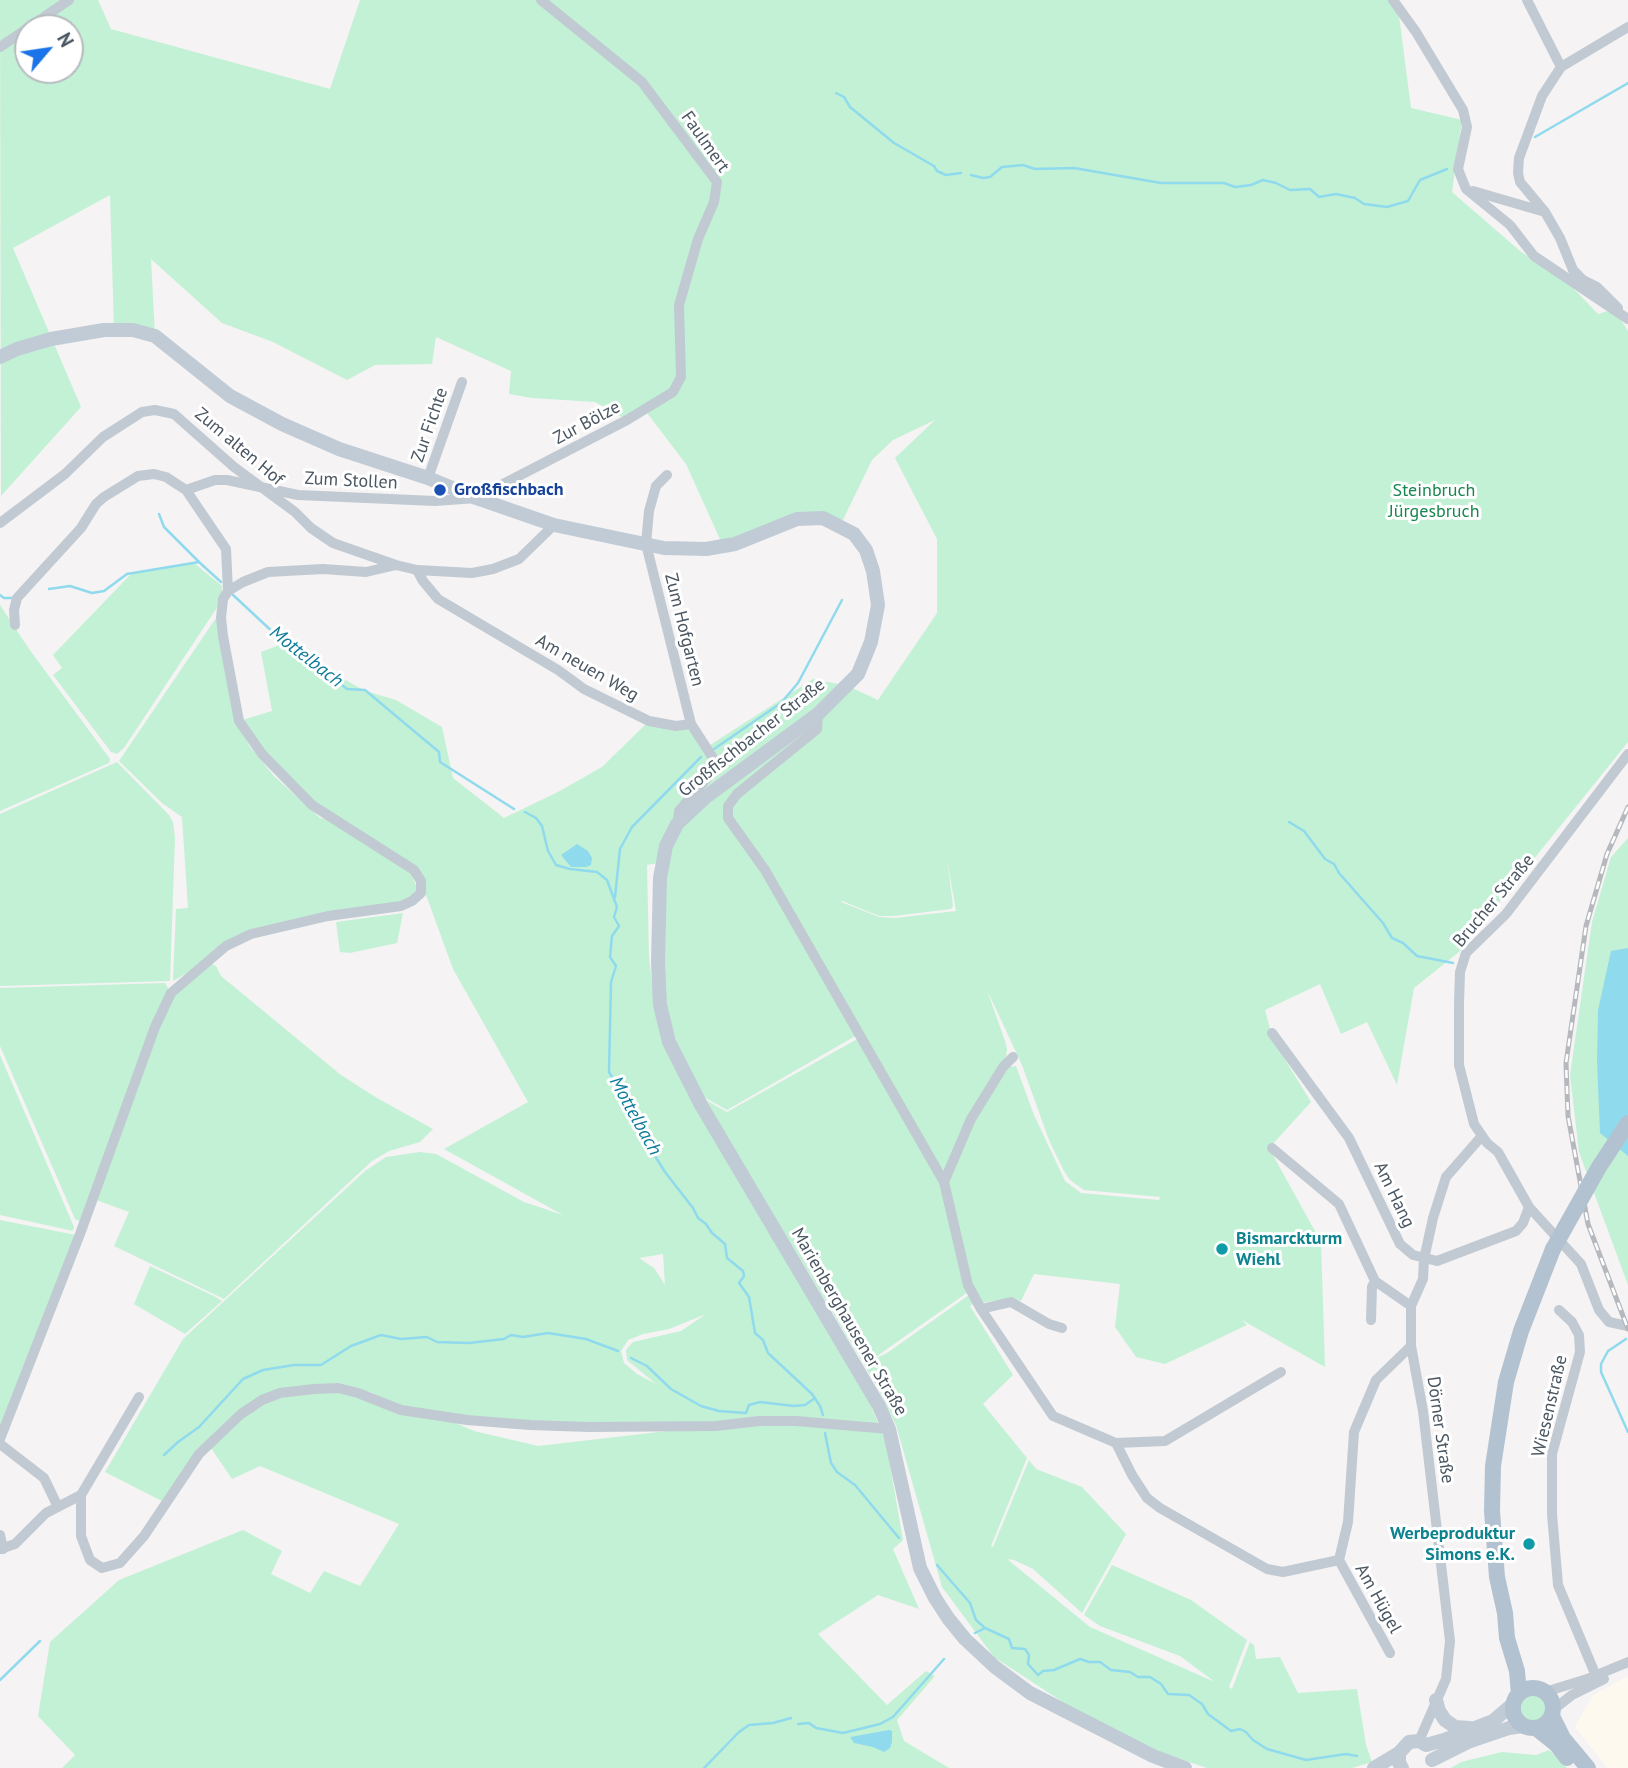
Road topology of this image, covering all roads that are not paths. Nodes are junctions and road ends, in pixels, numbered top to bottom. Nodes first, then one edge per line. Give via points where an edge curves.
1 (69, 0) edge
2 (541, 0) edge
3 (1393, 0) edge
4 (1528, 0) edge
5 (1628, 27) edge
6 (0, 47) edge
7 (1561, 67) junction
8 (1466, 189) junction
9 (1545, 212) junction
10 (1628, 318) edge
11 (682, 352) joint
12 (0, 356) edge
13 (461, 382) dead end
14 (667, 475) dead end
15 (428, 478) junction
16 (262, 489) junction
17 (186, 490) junction
18 (476, 498) junction
19 (0, 523) edge
20 (554, 524) junction
21 (646, 544) junction
22 (396, 565) junction
23 (417, 570) junction
24 (228, 591) junction
25 (15, 625) dead end
26 (818, 714) junction
27 (691, 724) junction
28 (1628, 754) edge
29 (677, 824) junction
30 (1272, 1032) dead end
31 (1013, 1057) dead end
32 (1628, 1123) edge
33 (1481, 1136) junction
34 (1272, 1148) dead end
35 (944, 1182) junction
36 (1530, 1207) junction
37 (1423, 1259) junction
38 (1375, 1281) junction
39 (1411, 1306) junction
40 (981, 1309) junction
41 (1559, 1310) dead end
42 (1371, 1320) dead end
43 (1628, 1326) edge
44 (1062, 1328) dead end
45 (1411, 1346) junction
46 (1281, 1372) dead end
47 (139, 1397) dead end
48 (889, 1429) junction
49 (0, 1439) edge
50 (1116, 1443) junction
51 (0, 1444) edge
52 (81, 1495) junction
53 (58, 1507) junction
54 (0, 1535) edge
55 (1, 1549) edge
56 (1339, 1560) junction
57 (1505, 1613) junction
58 (1390, 1653) dead end
59 (1628, 1662) edge
60 (1628, 1668) edge
61 (1596, 1676) junction
62 (1542, 1690) junction
63 (1516, 1699) junction
64 (1436, 1700) junction
65 (1553, 1713) junction
66 (1529, 1727) junction
67 (1475, 1728) junction
68 (1422, 1743) junction
69 (1399, 1753) junction
70 (1430, 1764) edge
71 (1185, 1768) edge
72 (1374, 1768) edge
73 (1402, 1768) edge
74 (1576, 1768) edge
75 (1588, 1768) edge

1 - 6 street
2 - 11 street, Faulmert via 642,82 717,182 679,305
3 - 8 street via 1463,110 1467,127 1458,169
4 - 7 street
5 - 7 street
7 - 9 street via 1542,96 1519,158 1520,182
8 - 9 street
8 - 10 street via 1510,225 1534,257
9 - 10 street via 1573,270
11 - 18 street, Zur Bölze via 681,377 673,392
12 - 15 main road, Großfischbacher Straße via 51,339 104,330 143,332 175,350 230,397 282,424 339,449
13 - 15 street, Zur Fichte
14 - 21 street via 656,486
15 - 18 main road, Großfischbacher Straße
16 - 17 street, Zum Stollen via 215,480
16 - 18 street, Zum Stollen via 421,501
16 - 19 street, Zum alten Hof via 174,414 155,410 142,412 103,437 65,474
16 - 22 street, Zum alten Hof via 333,543
17 - 24 street via 226,549
17 - 25 street via 154,474 138,476 104,497 18,598
18 - 20 main road, Großfischbacher Straße
20 - 21 main road, Großfischbacher Straße
20 - 23 street, Zum alten Hof via 519,559 494,569 472,573
21 - 26 main road, Großfischbacher Straße via 706,549 735,544 797,519 822,518 854,534 873,571 878,605 871,642 858,674
21 - 27 street, Zum Hofgarten
22 - 23 street, Zum alten Hof
22 - 24 street via 366,572 268,572
23 - 27 street, Am neuen Weg via 438,599 584,689 649,721
24 - 49 street via 221,618 239,721 261,754 312,805 414,870 421,893 401,906 328,916 251,934 226,946 171,993
26 - 29 main road, Großfischbacher Straße via 707,796
26 - 35 street via 817,729 737,794 728,806 729,818 765,870
27 - 29 street via 715,769 679,811
28 - 33 street, Brucher Straße via 1506,914 1466,953 1460,972 1459,1065
29 - 48 main road, Marienberghausener Straße via 666,846 658,916 660,1004 669,1042
30 - 37 street, Am Hang via 1349,1138 1399,1244
31 - 35 street via 971,1119
32 - 57 main road, bridge via 1553,1250 1521,1331 1499,1416 1492,1511
33 - 36 street, Brucher Straße via 1498,1152
33 - 37 street, Dörner Straße via 1446,1177
34 - 38 street via 1339,1204
35 - 40 street via 968,1285
36 - 37 street via 1516,1231 1437,1261
36 - 43 street, Brucher Straße via 1581,1264 1599,1310 1609,1322
37 - 39 street, Dörner Straße via 1423,1279
38 - 39 street
38 - 42 street
39 - 45 street, Dörner Straße
40 - 44 street via 1011,1301
40 - 50 street via 1053,1416
41 - 61 street, Wiesenstraße via 1579,1335 1580,1352 1552,1454 1557,1582
45 - 56 street via 1376,1380 1354,1432 1348,1522
45 - 64 street, Dörner Straße via 1450,1641 1446,1678
46 - 50 street via 1165,1441
47 - 52 street
48 - 52 street via 796,1421 716,1426 530,1425 401,1410 338,1388 280,1394 241,1414 199,1454 144,1536 120,1563 102,1568 90,1560 81,1536
48 - 71 main road, Marienberghausener Straße via 920,1568 965,1639 1030,1693
50 - 56 street via 1147,1498 1267,1569 1283,1572
51 - 53 street via 44,1478
52 - 53 street
53 - 55 street via 15,1544
54 - 55 street
56 - 58 street, Am Hügel
57 - 62 main road via 1528,1669
57 - 63 main road via 1517,1671
59 - 61 street
60 - 65 street via 1572,1695
61 - 62 street
62 - 63 main road via 1528,1689
62 - 65 main road via 1553,1703
63 - 66 main road via 1514,1716
63 - 67 main road via 1493,1721
64 - 67 main road via 1445,1720 1455,1727
64 - 68 street, Dörner Straße
65 - 66 main road via 1546,1724
65 - 75 main road via 1563,1738
66 - 70 main road via 1509,1728 1468,1742
66 - 74 main road via 1556,1744
67 - 68 main road
68 - 69 main road via 1409,1742
68 - 70 main road via 1432,1754
69 - 72 main road
69 - 73 main road

